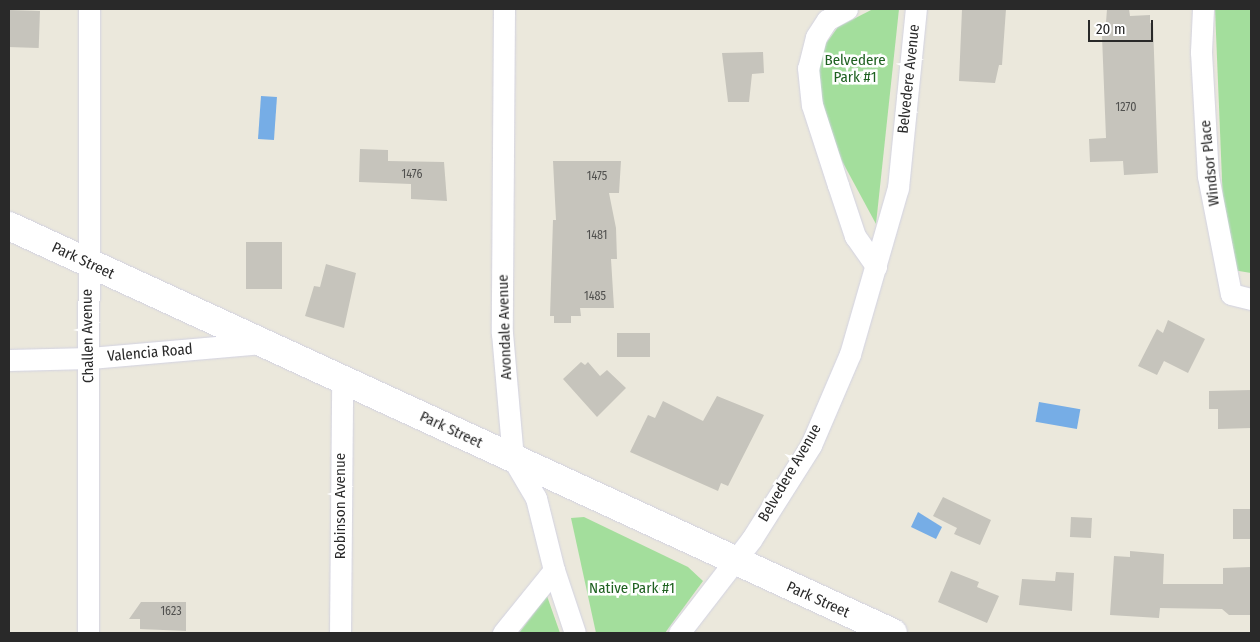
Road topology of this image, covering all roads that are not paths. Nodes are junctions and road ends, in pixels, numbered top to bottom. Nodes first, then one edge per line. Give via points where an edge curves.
1 (90, 9) edge
2 (504, 9) edge
3 (848, 9) edge
4 (916, 9) edge
5 (1203, 9) edge
6 (9, 226) edge
7 (86, 263) junction
8 (876, 266) junction
9 (1251, 298) edge
10 (262, 343) junction
11 (90, 358) junction
12 (9, 360) edge
13 (342, 380) junction
14 (513, 459) junction
15 (732, 561) junction
16 (554, 570) junction
17 (88, 633) edge
18 (340, 633) edge
19 (503, 633) edge
20 (575, 633) edge
21 (679, 633) edge
22 (893, 633) edge

1 - 7 street, Challen Avenue
2 - 14 street, Avondale Avenue via 502,333
3 - 8 street via 827,20 816,37 808,68 812,105 856,236
4 - 8 street, Belvedere Avenue via 898,188
5 - 9 street, Windsor Place via 1201,52 1208,176 1231,294
6 - 7 street, Park Street
7 - 10 street, Park Street
7 - 11 street, Challen Avenue
8 - 15 street, Belvedere Avenue via 850,354 811,445 751,540
10 - 11 street, Valencia Road
10 - 13 street, Park Street
11 - 12 street, Valencia Road
11 - 17 street, Challen Avenue
13 - 14 street, Park Street
13 - 18 street, Robinson Avenue
14 - 15 street, Park Street
14 - 16 street, Avondale Avenue via 536,498
15 - 21 street, Belvedere Avenue
15 - 22 street, Park Street
16 - 19 street
16 - 20 street, Avondale Avenue

